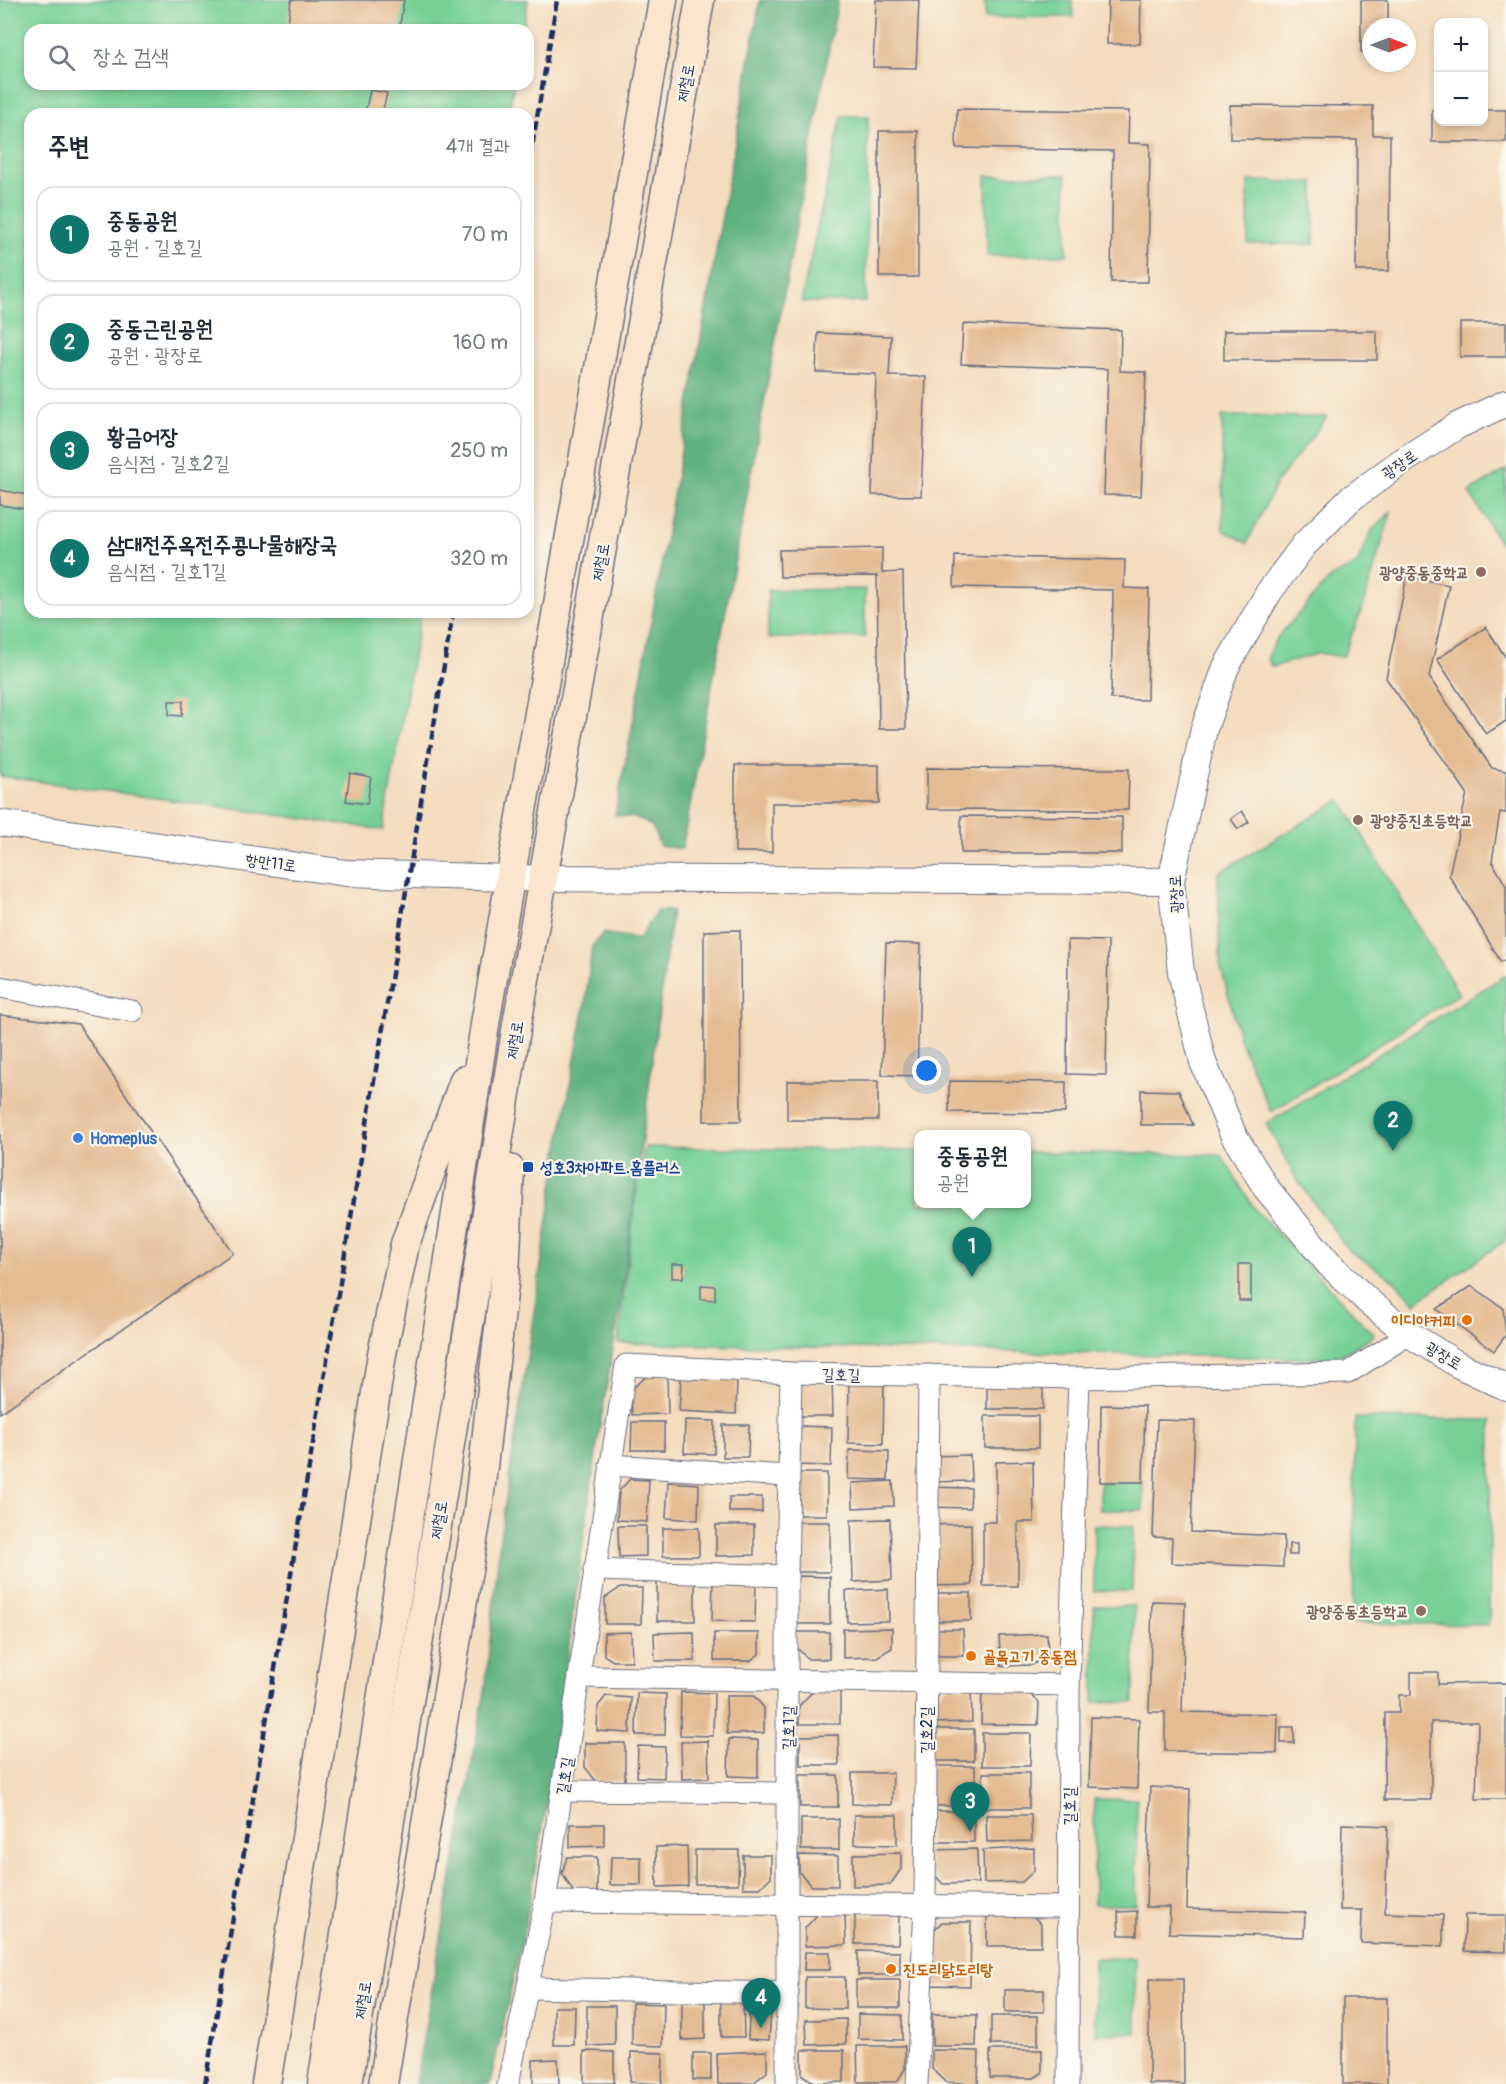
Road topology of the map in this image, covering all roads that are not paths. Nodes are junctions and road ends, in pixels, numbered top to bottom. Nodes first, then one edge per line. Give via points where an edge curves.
1 (663, 0) edge
2 (700, 0) edge
3 (1506, 403) edge
4 (0, 823) edge
5 (511, 878) junction
6 (543, 878) junction
7 (1171, 881) junction
8 (0, 987) edge
9 (132, 1011) dead end
10 (486, 1018) junction
11 (517, 1024) junction
12 (1409, 1334) junction
13 (791, 1372) junction
14 (929, 1375) junction
15 (1079, 1378) junction
16 (1506, 1387) edge
17 (610, 1465) junction
18 (788, 1476) junction
19 (594, 1570) junction
20 (787, 1576) junction
21 (580, 1677) junction
22 (788, 1682) junction
23 (927, 1684) junction
24 (1069, 1685) junction
25 (562, 1791) junction
26 (787, 1793) junction
27 (545, 1902) junction
28 (786, 1905) junction
29 (925, 1905) junction
30 (1068, 1907) junction
31 (528, 1988) junction
32 (788, 1993) junction
33 (266, 2084) edge
34 (322, 2084) edge
35 (348, 2084) edge
36 (383, 2084) edge
37 (508, 2084) edge
38 (787, 2084) edge
39 (917, 2084) edge
40 (1068, 2084) edge

1 - 5 main road, 제철로
2 - 6 main road, 제철로
3 - 7 street, 광장로 via 1447,433 1349,500 1304,544 1269,592 1226,667 1204,729
4 - 5 street, 항만11로 via 346,873
5 - 6 street, 항만11로
5 - 10 main road, 제철로
6 - 7 street, 항만11로
6 - 11 main road, 제철로
7 - 12 street, 광장로 via 1181,972 1189,1006 1203,1062 1233,1134 1266,1188 1329,1264
8 - 9 street
10 - 33 main road via 405,1244 381,1354
10 - 34 main road, 제철로
11 - 35 main road, 제철로
11 - 36 main road via 505,1276 479,1498
12 - 15 street via 1348,1373
12 - 16 street, 광장로 via 1457,1364
13 - 14 street, 길호길
13 - 17 street, 길호길 via 626,1365
13 - 18 street, 길호1길
14 - 15 street, 길호길
14 - 23 street, 길호2길
15 - 24 street, 길호길
17 - 18 street
17 - 19 street, 길호길
18 - 20 street, 길호1길
19 - 20 street
19 - 21 street, 길호길
20 - 22 street, 길호1길
21 - 22 street
21 - 25 street, 길호길
22 - 23 street
22 - 26 street, 길호1길
23 - 24 street
23 - 29 street, 길호2길
24 - 30 street, 길호길
25 - 26 street
25 - 27 street, 길호길
26 - 28 street, 길호1길
27 - 28 street
27 - 31 street, 길호길
28 - 29 street
28 - 32 street, 길호1길
29 - 30 street
29 - 39 street, 길호2길
30 - 40 street, 길호길
31 - 32 street
31 - 37 street, 길호길
32 - 38 street, 길호1길

